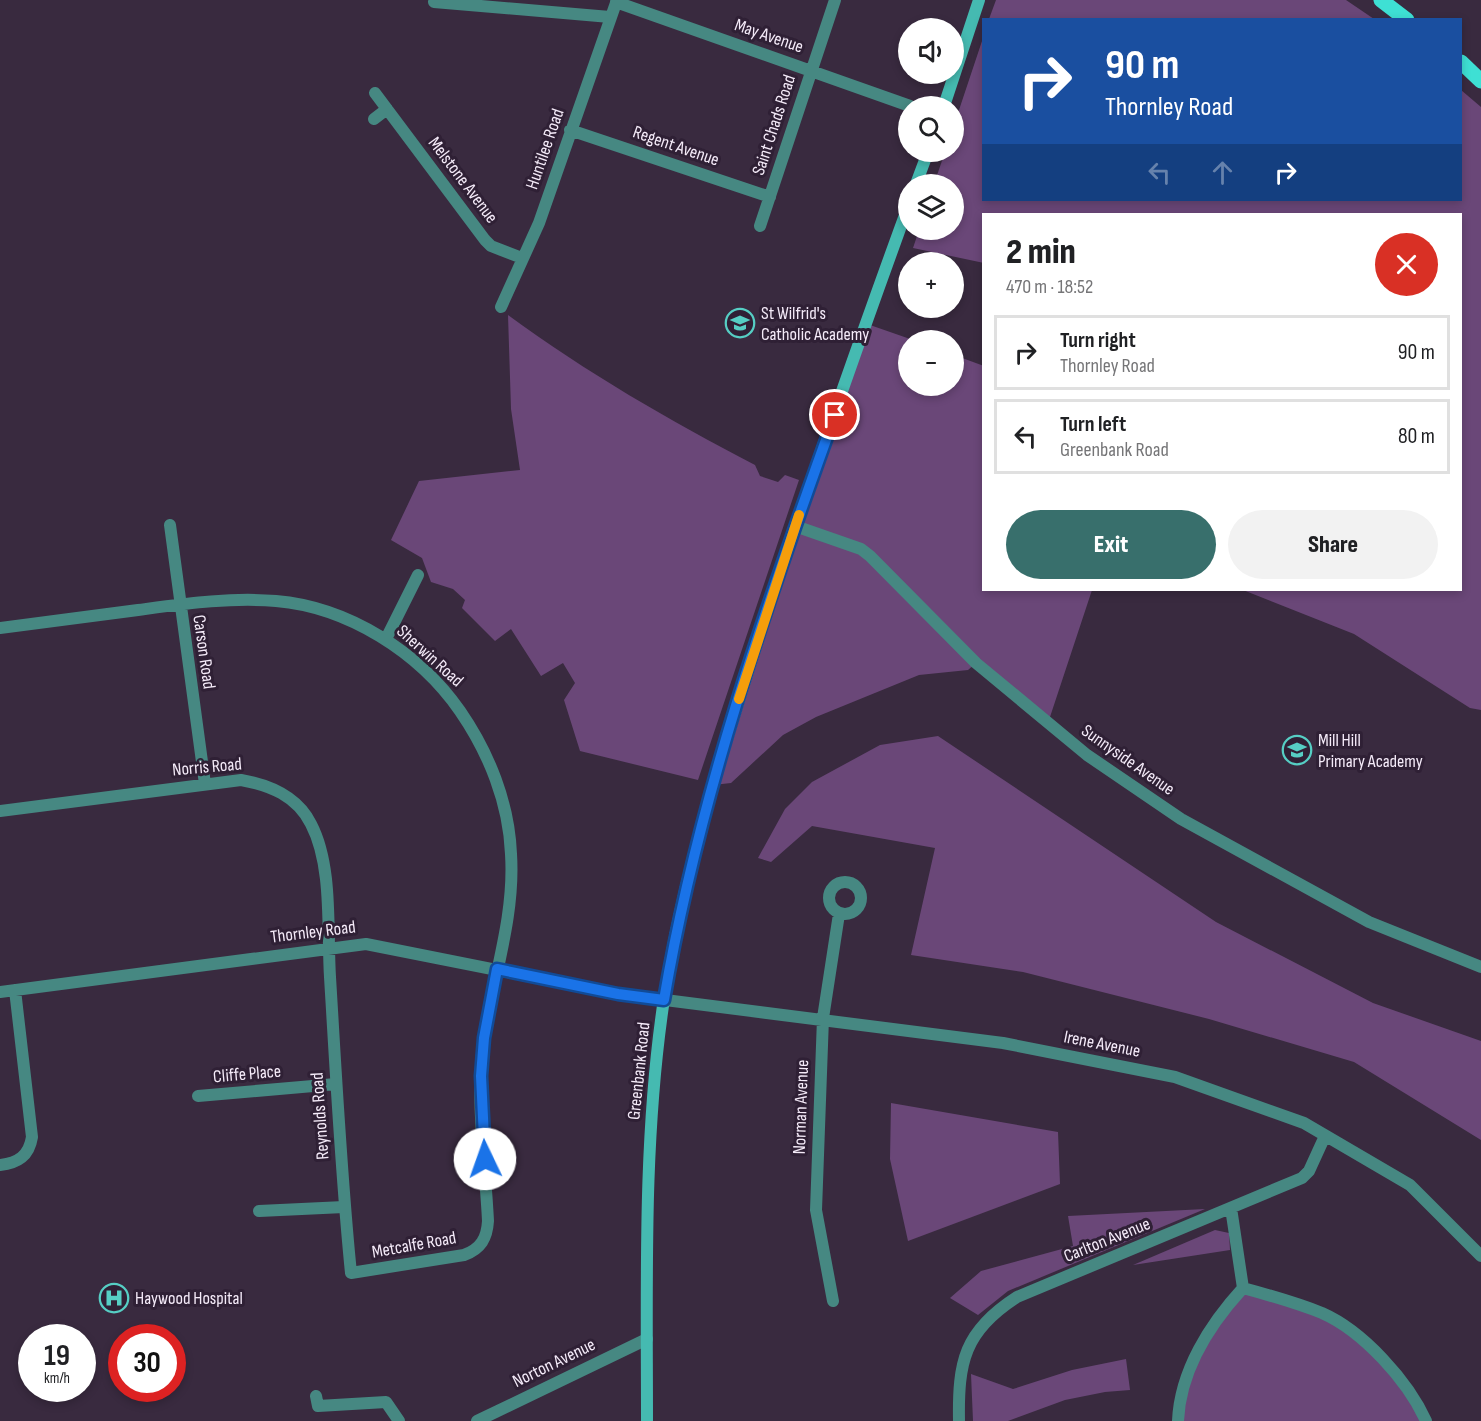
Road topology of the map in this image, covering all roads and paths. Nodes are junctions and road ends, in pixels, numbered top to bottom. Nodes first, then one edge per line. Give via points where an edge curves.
1 (835, 0) edge
2 (979, 0) edge
3 (1381, 0) edge
4 (616, 1) edge
5 (434, 2) dead end
6 (610, 17) junction
7 (1404, 18) edge
8 (1462, 63) edge
9 (811, 69) junction
10 (1481, 81) edge
11 (375, 93) dead end
12 (947, 96) edge
13 (898, 102) edge
14 (387, 109) junction
15 (375, 119) dead end
16 (570, 130) junction
17 (770, 197) junction
18 (760, 226) dead end
19 (898, 235) edge
20 (522, 258) junction
21 (501, 307) dead end
22 (170, 525) dead end
23 (795, 526) junction
24 (418, 575) dead end
25 (179, 604) junction
26 (0, 628) edge
27 (386, 639) junction
28 (205, 784) junction
29 (0, 811) edge
30 (839, 914) dead end
31 (328, 948) junction
32 (1481, 967) edge
33 (497, 969) junction
34 (15, 990) junction
35 (0, 992) edge
36 (664, 1000) junction
37 (823, 1018) junction
38 (336, 1084) junction
39 (198, 1096) dead end
40 (1325, 1136) junction
41 (0, 1165) edge
42 (344, 1207) junction
43 (1231, 1208) junction
44 (259, 1211) dead end
45 (1481, 1256) edge
46 (360, 1272) joint
47 (1243, 1288) junction
48 (833, 1301) dead end
49 (647, 1339) junction
50 (316, 1396) dead end
51 (399, 1421) edge
52 (477, 1421) edge
53 (647, 1421) edge
54 (959, 1421) edge
55 (1178, 1421) edge
56 (1426, 1421) edge

1 - 9 street, Saint Chads Road
2 - 12 street
3 - 7 main road
4 - 6 street, Huntilee Road
4 - 9 street, May Avenue
5 - 6 street
6 - 16 street, Huntilee Road
8 - 10 main road
9 - 13 street, May Avenue
9 - 17 street, Saint Chads Road
11 - 14 street, Melstone Avenue
14 - 15 street
14 - 20 street, Melstone Avenue via 484,240
16 - 17 street, Regent Avenue
16 - 20 street, Huntilee Road via 539,223
17 - 18 street, Saint Chads Road
19 - 23 street, Greenbank Road
20 - 21 street, Huntilee Road
22 - 25 street, Carson Road
23 - 32 street, Sunnyside Avenue via 870,555 976,663 1087,755 1181,819 1369,922
23 - 36 street, Greenbank Road via 704,818 679,915
24 - 27 street
25 - 26 street, Sherwin Road
25 - 27 street, Sherwin Road via 279,601 327,612
25 - 28 street, Carson Road
27 - 33 street, Sherwin Road via 448,695 472,728 507,812 512,855 510,909
28 - 29 street, Norris Road
28 - 31 street, Norris Road via 241,780 260,783 279,790 310,821 324,859
30 - 37 street, Norman Avenue
31 - 33 street, Thornley Road via 366,944
31 - 34 street, Thornley Road
31 - 38 street, Reynolds Road
33 - 36 street, Thornley Road
33 - 46 street, Metcalfe Road via 481,1076 488,1221 485,1239 473,1252 464,1255
34 - 35 street, Thornley Road
34 - 41 street via 32,1137 24,1156 14,1163
36 - 37 street, Irene Avenue
36 - 49 street, Greenbank Road via 652,1103
37 - 40 street, Irene Avenue via 1003,1043 1175,1077 1304,1123
37 - 48 street, Norman Avenue via 816,1210
38 - 39 street, Cliffe Place
38 - 42 street, Reynolds Road
40 - 43 street, Carlton Avenue via 1302,1178
40 - 45 street, Irene Avenue via 1410,1185
42 - 44 street
42 - 46 street, Reynolds Road via 351,1273
43 - 47 street
43 - 54 street, Carlton Avenue via 1017,1297 998,1309 968,1346 958,1380
47 - 55 street via 1223,1310 1198,1352 1184,1384
47 - 56 street via 1324,1314 1340,1324 1393,1370
49 - 52 street, Norton Avenue
49 - 53 street, Greenbank Road
50 - 51 street via 318,1406 386,1402

